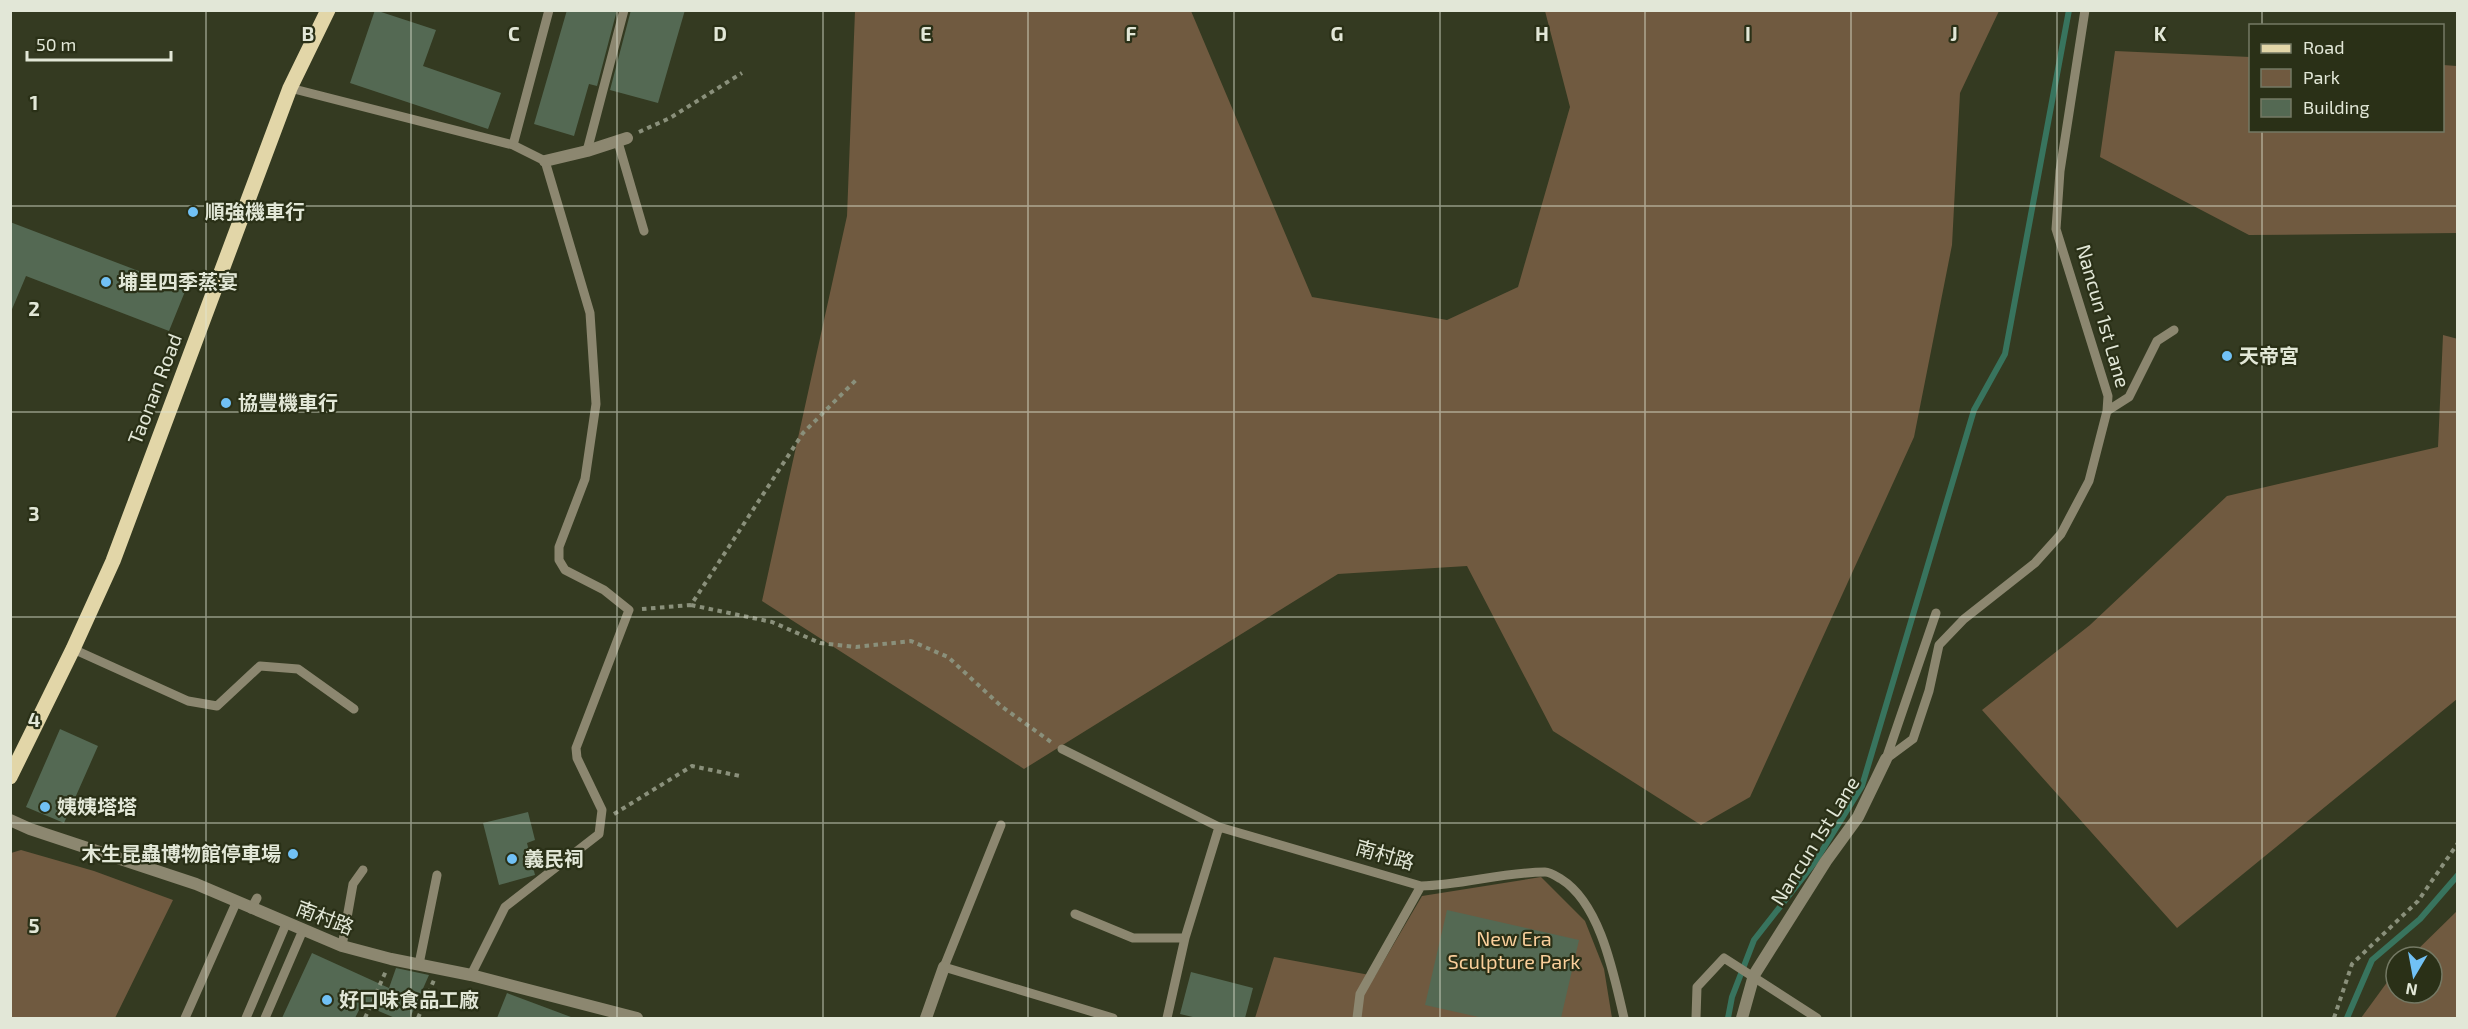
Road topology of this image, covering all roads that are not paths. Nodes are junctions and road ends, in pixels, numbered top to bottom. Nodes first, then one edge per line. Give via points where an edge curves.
1 (328, 10) edge
2 (549, 10) edge
3 (624, 10) edge
4 (2085, 10) edge
5 (290, 88) junction
6 (623, 140) joint
7 (513, 145) junction
8 (587, 151) junction
9 (545, 161) junction
10 (644, 231) dead end
11 (2174, 330) dead end
12 (2107, 411) junction
13 (1936, 613) dead end
14 (73, 649) junction
15 (354, 709) dead end
16 (1062, 749) road end
17 (1886, 759) junction
18 (10, 777) edge
19 (10, 820) edge
20 (1001, 825) dead end
21 (1219, 827) junction
22 (363, 870) dead end
23 (437, 875) dead end
24 (1421, 886) junction
25 (236, 903) junction
26 (1075, 914) dead end
27 (286, 924) junction
28 (303, 930) junction
29 (1185, 939) junction
30 (342, 946) junction
31 (419, 964) junction
32 (944, 967) junction
33 (471, 975) junction
34 (1754, 975) junction
35 (184, 1018) edge
36 (246, 1018) edge
37 (265, 1018) edge
38 (637, 1018) edge
39 (926, 1018) edge
40 (1113, 1018) edge
41 (1167, 1018) edge
42 (1357, 1018) edge
43 (1624, 1018) edge
44 (1696, 1018) edge
45 (1742, 1018) edge
46 (1817, 1018) edge

1 - 5 main road, Taonan Road
2 - 7 lane
3 - 8 lane
4 - 12 lane, Nancun 1st Lane via 2060,171 2056,229 2108,396
5 - 7 lane
5 - 14 main road, Taonan Road via 112,561
6 - 8 street
6 - 10 lane
7 - 9 lane
8 - 9 street
9 - 33 lane via 590,314 596,404 585,479 559,547 559,560 565,570 604,590 629,610 576,748 602,810 599,834 505,908
11 - 12 lane via 2157,341 2129,397
12 - 17 lane, Nancun 1st Lane via 2089,482 2061,534 2035,562 1964,619 1939,645 1913,740
13 - 17 lane
14 - 15 lane via 188,701 217,706 260,666 298,669
14 - 18 main road, Taonan Road
16 - 21 lane, 南村路
17 - 34 street, Nancun 1st Lane via 1858,817
19 - 25 street, 南村路 via 195,884
20 - 32 lane
21 - 24 lane, 南村路
21 - 29 lane
22 - 30 lane via 353,884
23 - 31 lane
24 - 42 lane via 1360,994
24 - 43 lane, 南村路 via 1548,872 1569,884 1589,911 1610,959
25 - 27 street, 南村路 via 254,904
25 - 35 lane
26 - 29 lane via 1133,938
27 - 28 street, 南村路
27 - 36 lane
28 - 30 street, 南村路
28 - 37 lane
29 - 41 lane
30 - 31 street, 南村路
31 - 33 street, 南村路
32 - 39 street
32 - 40 lane
33 - 38 street, 南村路
34 - 44 lane via 1724,958 1697,987
34 - 45 street, Nancun 1st Lane
34 - 46 lane

